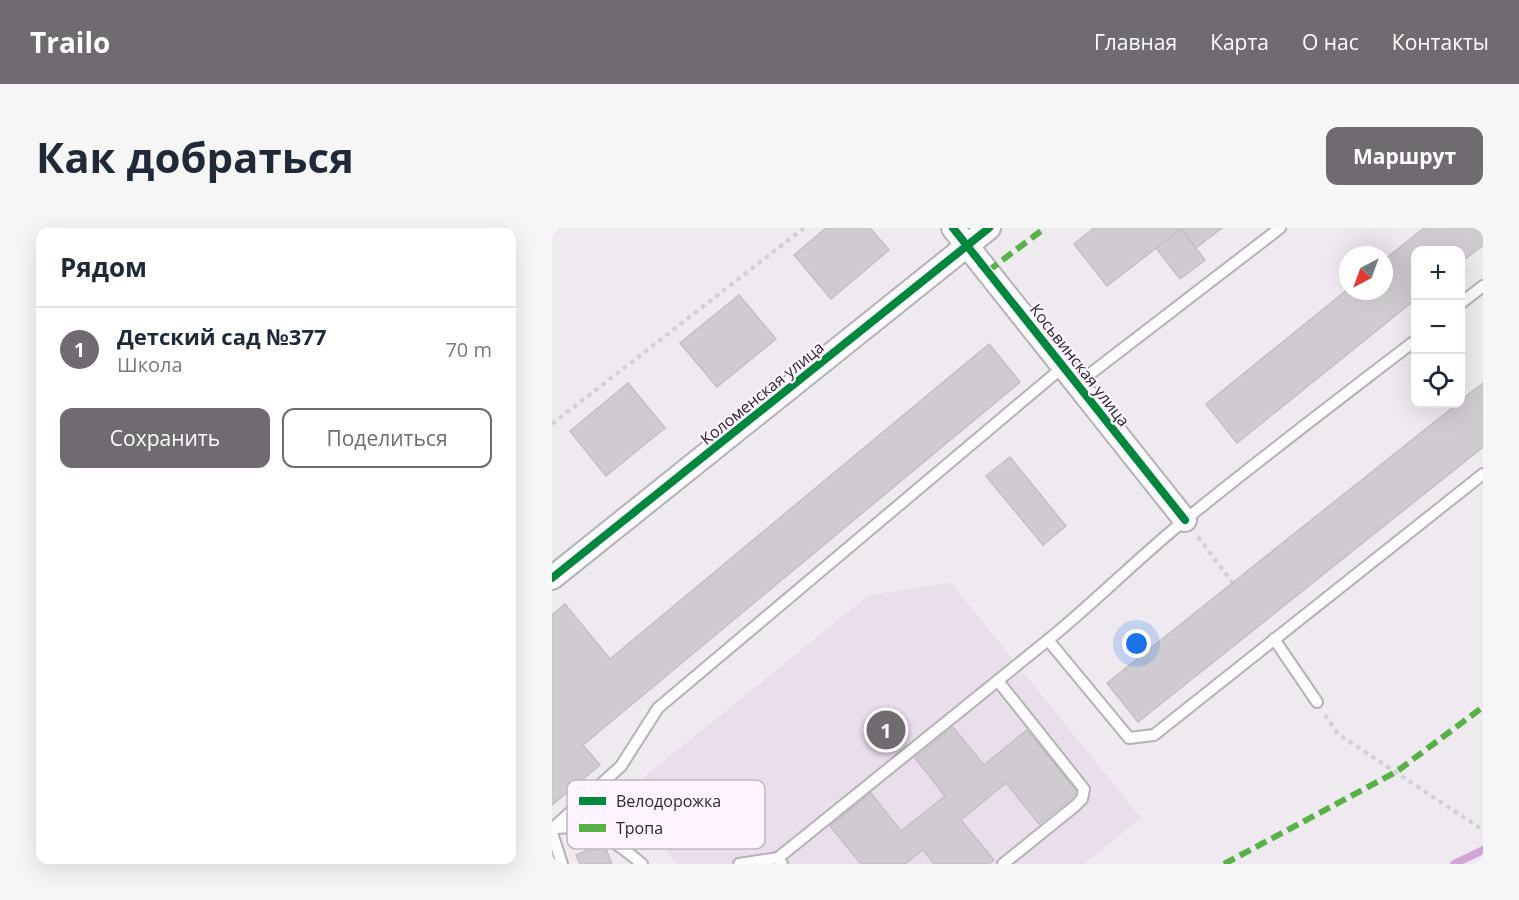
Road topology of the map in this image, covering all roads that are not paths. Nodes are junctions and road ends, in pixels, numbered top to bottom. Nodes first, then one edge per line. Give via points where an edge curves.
1 (989, 228) edge
2 (1280, 228) edge
3 (960, 237) edge
4 (1483, 286) edge
5 (1465, 301) edge
6 (1411, 343) edge
7 (1070, 375) junction
8 (1483, 474) edge
9 (1185, 520) junction
10 (552, 578) edge
11 (1274, 639) junction
12 (1048, 640) junction
13 (998, 681) junction
14 (1317, 702) dead end
15 (606, 780) edge
16 (567, 816) edge
17 (567, 826) edge
18 (552, 830) edge
19 (624, 849) edge
20 (780, 861) edge
21 (562, 864) edge
22 (642, 864) edge
23 (739, 864) edge
24 (1004, 864) edge

1 - 3 street, Коломенская улица
2 - 7 lane
3 - 7 street, Косьвинская улица
3 - 10 street, Коломенская улица
4 - 5 lane
6 - 9 lane
7 - 9 street, Косьвинская улица
7 - 15 lane via 658,708 621,766
8 - 11 lane
9 - 12 lane
11 - 12 lane via 1154,735 1129,738
11 - 14 lane
12 - 13 lane
13 - 20 lane
13 - 24 lane via 1084,789 1075,806
16 - 18 lane
17 - 18 lane
18 - 21 lane
19 - 22 lane
20 - 23 lane

